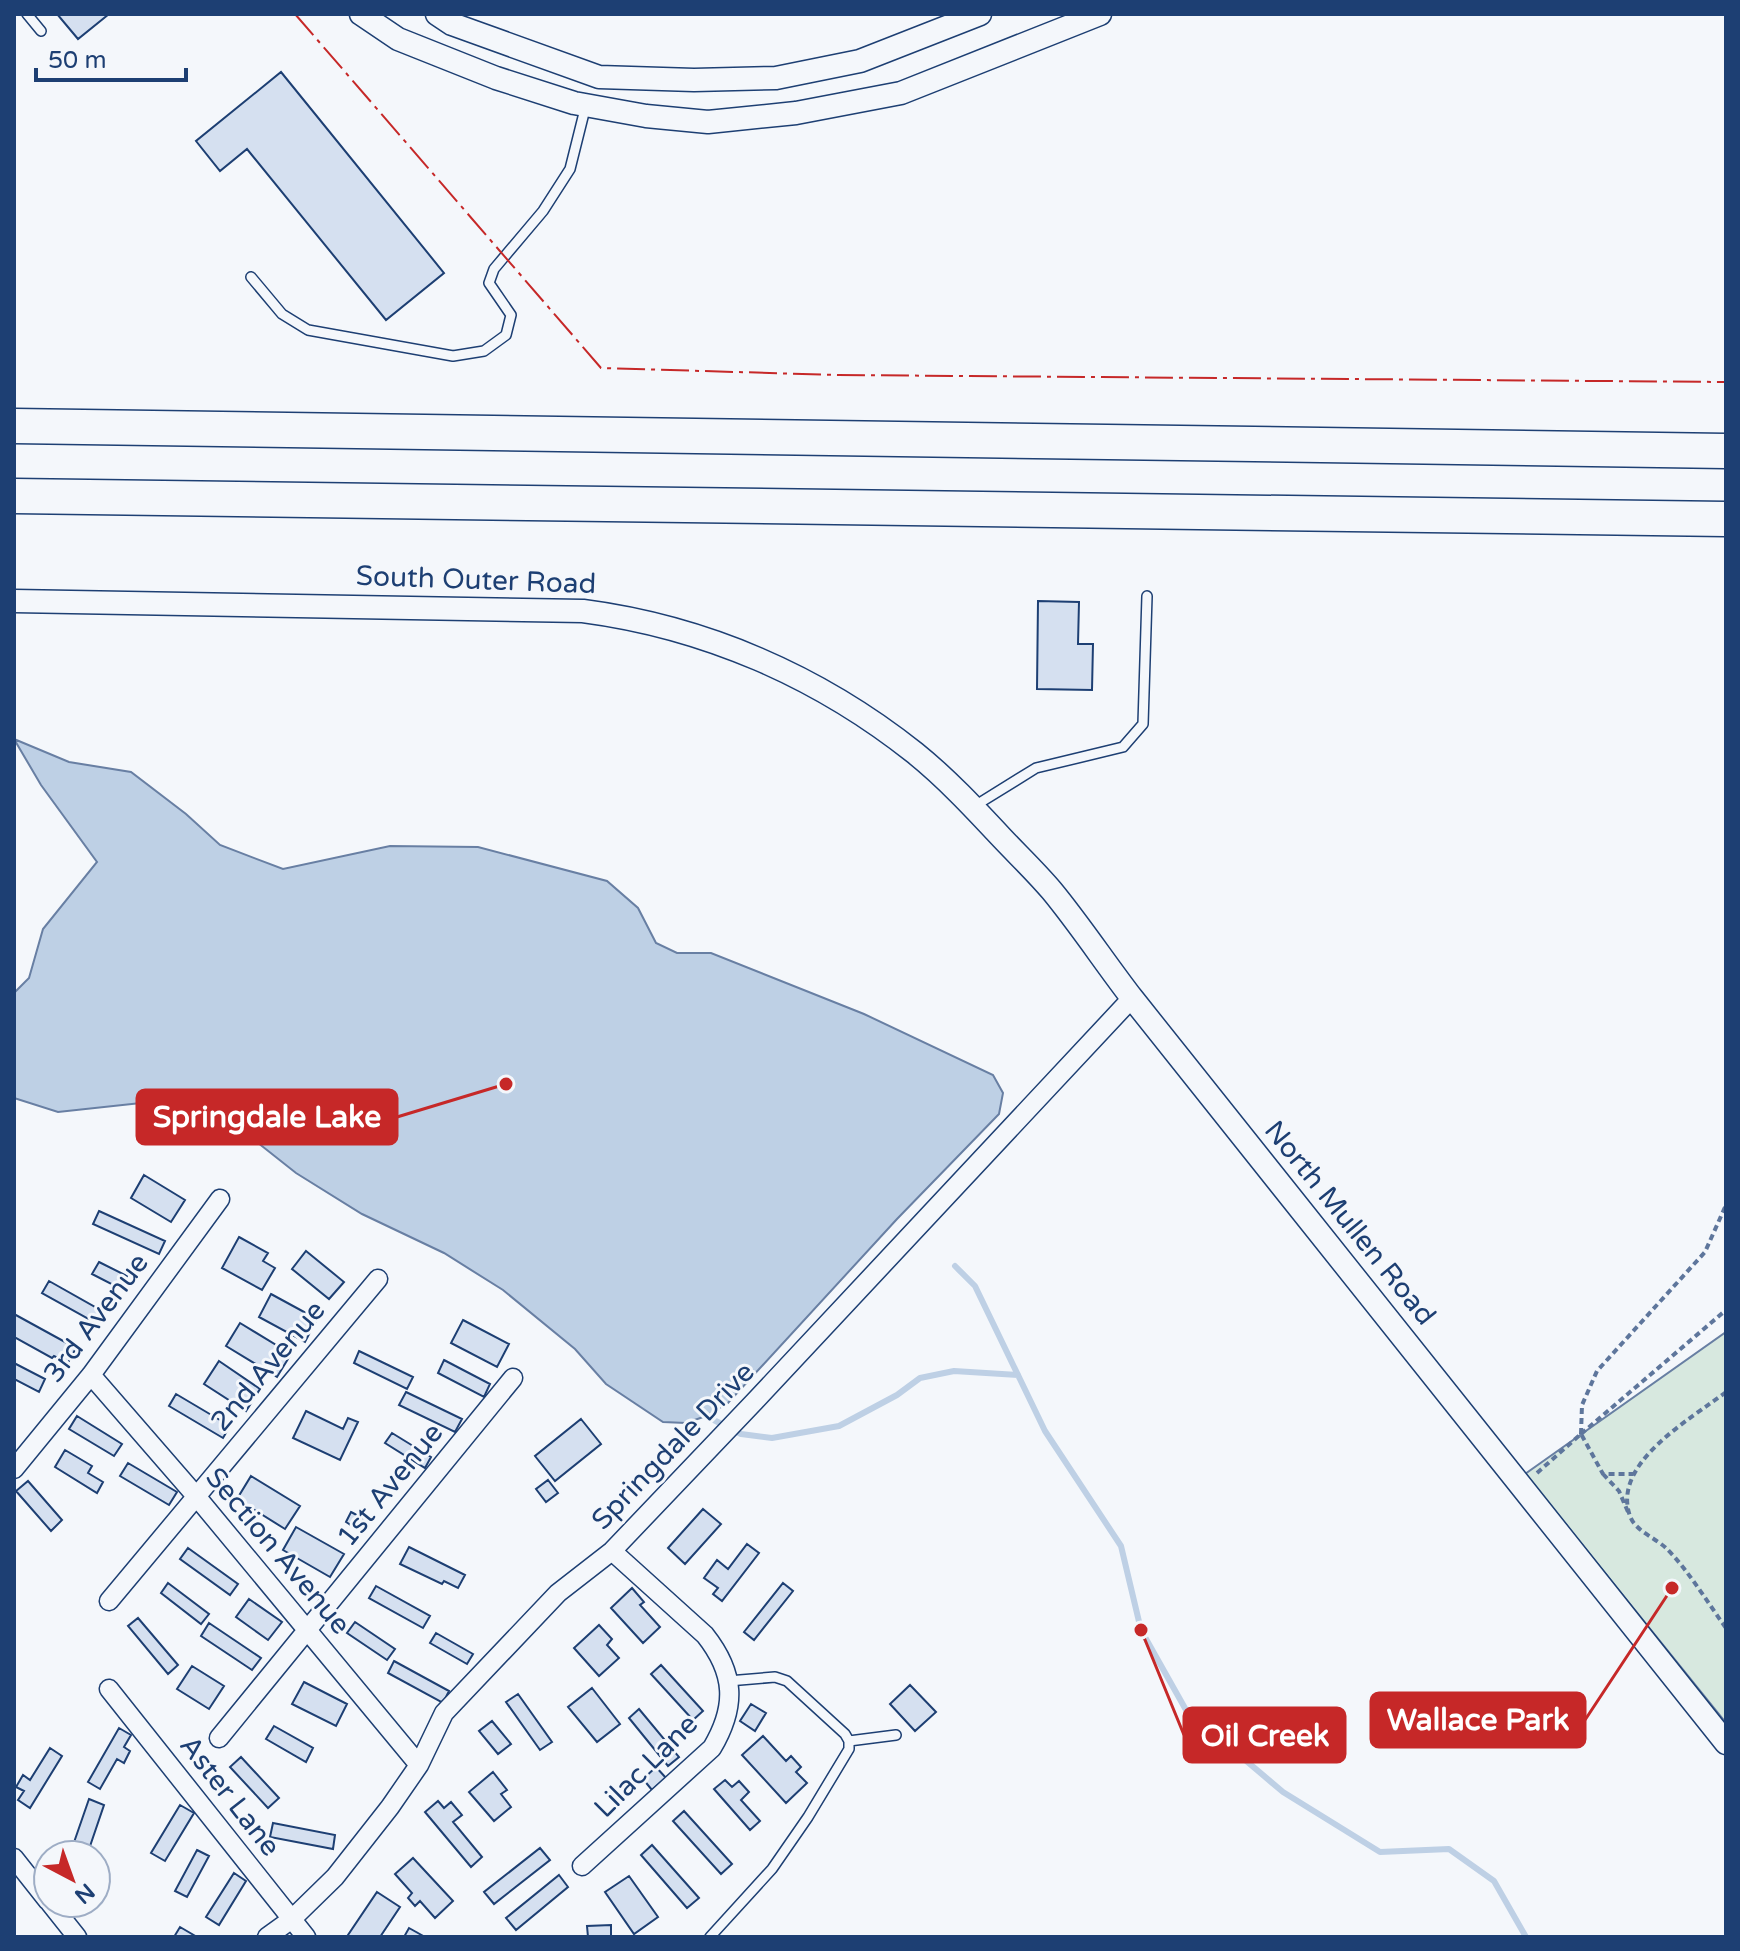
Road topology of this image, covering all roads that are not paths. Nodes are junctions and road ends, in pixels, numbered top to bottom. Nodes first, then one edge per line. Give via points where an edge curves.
1 (27, 14) edge
2 (361, 14) edge
3 (437, 14) edge
4 (980, 14) edge
5 (1100, 14) edge
6 (41, 31) dead end
7 (586, 105) junction
8 (251, 277) dead end
9 (14, 426) edge
10 (1726, 451) edge
11 (14, 496) edge
12 (1726, 519) edge
13 (1147, 596) dead end
14 (14, 601) edge
15 (973, 807) junction
16 (1132, 998) junction
17 (220, 1199) dead end
18 (378, 1279) dead end
19 (91, 1375) junction
20 (513, 1378) dead end
21 (14, 1469) edge
22 (196, 1496) junction
23 (612, 1551) junction
24 (109, 1601) dead end
25 (308, 1630) junction
26 (728, 1681) junction
27 (109, 1689) dead end
28 (896, 1735) dead end
29 (219, 1738) dead end
30 (849, 1741) junction
31 (1726, 1743) edge
32 (419, 1765) junction
33 (14, 1858) edge
34 (582, 1866) dead end
35 (32, 1881) edge
36 (63, 1919) edge
37 (292, 1919) junction
38 (77, 1937) edge
39 (267, 1937) edge
40 (306, 1937) edge
41 (710, 1937) edge

1 - 6 lane
2 - 7 street via 398,39 496,78
3 - 4 street via 599,77 694,80 776,78 860,61
5 - 7 street via 901,93 796,113 708,122
7 - 8 lane via 570,169 494,269 489,283 511,315 506,335 484,351 453,356 308,330 282,314
9 - 10 highway
11 - 12 highway
13 - 15 lane via 1143,724 1123,747 1036,768
14 - 15 street, South Outer Road via 609,614 719,643 823,690 871,720
15 - 16 street, North Mullen Road via 1051,890
16 - 23 street, Springdale Drive
16 - 31 street, North Mullen Road
17 - 19 street, 3rd Avenue
18 - 22 street, 2nd Avenue
19 - 21 street, 3rd Avenue
19 - 22 street, Section Avenue
20 - 25 street, 1st Avenue
22 - 24 street, 2nd Avenue
22 - 25 street, Section Avenue
23 - 26 street, Lilac Lane via 705,1635
23 - 32 street, Springdale Drive via 558,1593 444,1713
25 - 29 street, 1st Avenue
25 - 32 street, Section Avenue
26 - 30 lane via 787,1681
26 - 34 street, Lilac Lane via 728,1711 712,1748
27 - 37 street, Aster Lane
28 - 30 lane
30 - 41 lane via 841,1764 790,1844
32 - 37 street, Springdale Drive via 335,1877
33 - 35 street
36 - 38 street
37 - 39 street, Springdale Drive
37 - 40 street, Aster Lane

